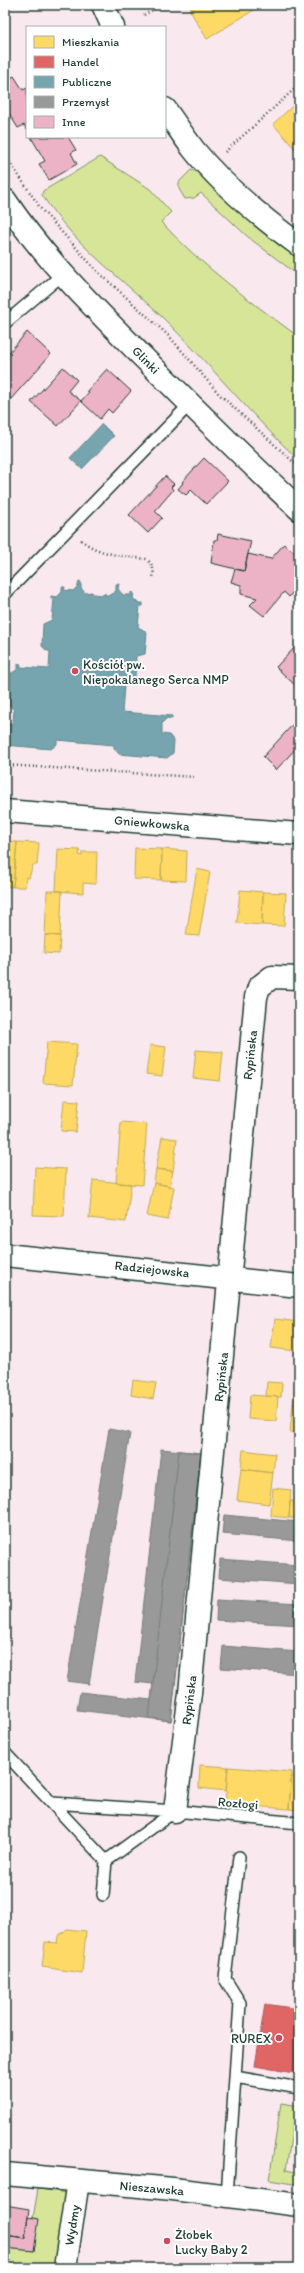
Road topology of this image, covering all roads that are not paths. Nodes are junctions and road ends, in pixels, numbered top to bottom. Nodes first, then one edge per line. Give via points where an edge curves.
1 (103, 5) edge
2 (114, 26) edge
3 (166, 111) edge
4 (5, 200) edge
5 (299, 245) edge
6 (62, 275) junction
7 (5, 322) edge
8 (190, 404) junction
9 (299, 509) edge
10 (5, 594) edge
11 (5, 811) edge
12 (299, 834) edge
13 (299, 978) edge
14 (5, 1255) edge
15 (231, 1277) junction
16 (299, 1286) edge
17 (5, 1753) edge
18 (52, 1802) junction
19 (175, 1811) junction
20 (299, 1822) edge
21 (239, 1858) dead end
22 (106, 1862) junction
23 (103, 1895) dead end
24 (235, 2077) junction
25 (299, 2088) edge
26 (5, 2174) edge
27 (78, 2181) junction
28 (228, 2196) junction
29 (299, 2205) edge
30 (65, 2268) edge

1 - 2 street
3 - 5 street via 209,167 254,209
4 - 6 street, Glinki
6 - 7 lane
6 - 8 street, Glinki
8 - 9 street, Glinki
8 - 10 lane
11 - 12 street, Gniewkowska
13 - 15 street, Rypińska via 272,977 259,987 256,997
14 - 15 street, Radziejowska
15 - 16 street, Radziejowska
15 - 19 street, Rypińska via 190,1693
17 - 18 lane
18 - 19 lane, Rozłogi
18 - 22 lane
19 - 20 lane, Rozłogi
19 - 22 lane
21 - 24 lane via 225,1979 240,2002
22 - 23 lane
24 - 25 lane
24 - 28 lane
26 - 27 street, Nieszawska
27 - 28 street, Nieszawska
27 - 30 street, Wydmy
28 - 29 street, Nieszawska

